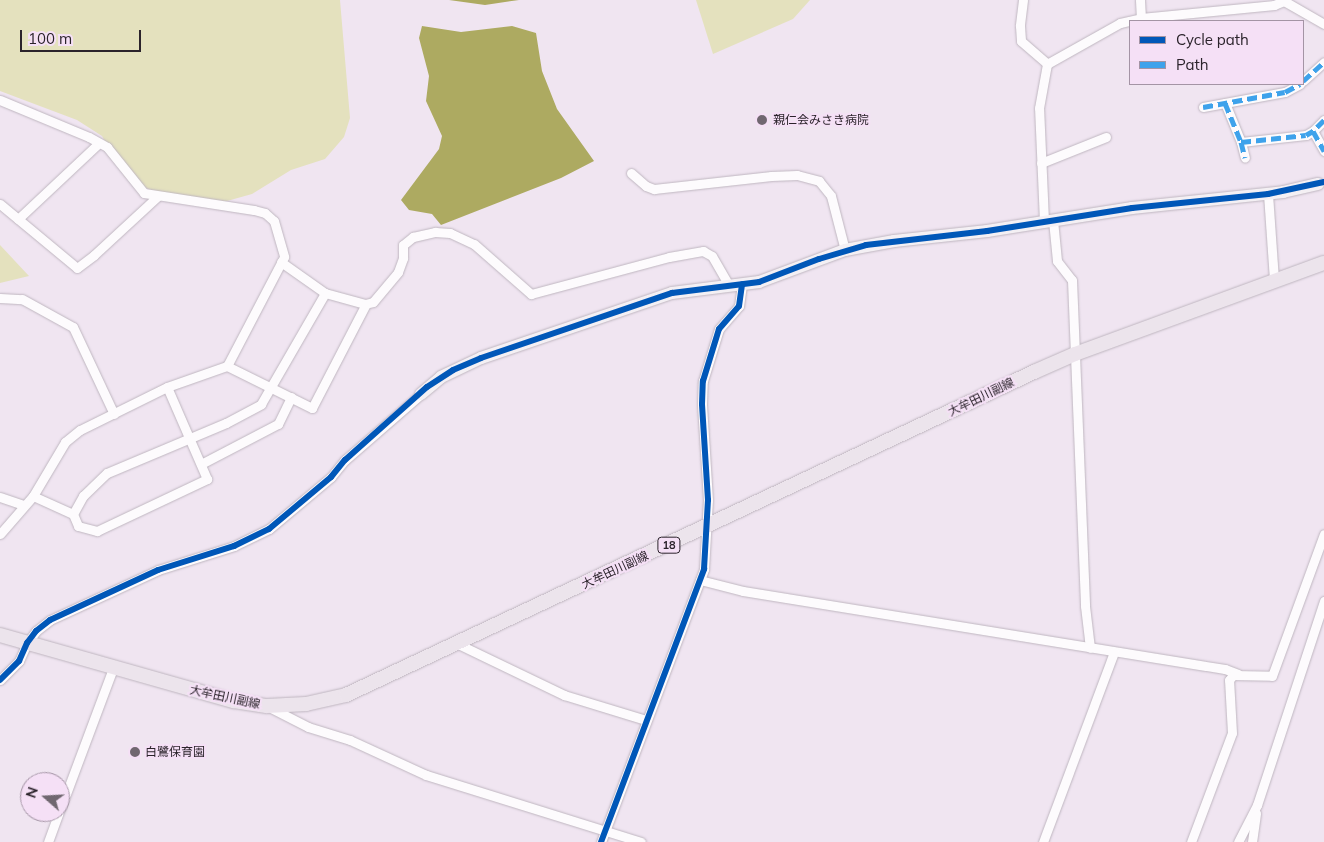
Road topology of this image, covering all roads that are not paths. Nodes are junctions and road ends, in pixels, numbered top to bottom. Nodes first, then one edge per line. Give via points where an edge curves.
1 (1023, 0) edge
2 (1140, 0) edge
3 (1284, 0) edge
4 (1142, 18) junction
5 (1133, 20) edge
6 (1129, 21) edge
7 (1324, 24) edge
8 (1324, 62) edge
9 (1047, 64) junction
10 (1304, 81) edge
11 (1298, 85) edge
12 (0, 100) edge
13 (1225, 103) junction
14 (1203, 107) dead end
15 (1324, 120) edge
16 (1313, 132) junction
17 (1106, 137) dead end
18 (1241, 142) junction
19 (99, 143) junction
20 (1324, 151) edge
21 (1245, 158) dead end
22 (1041, 163) junction
23 (631, 173) dead end
24 (1321, 183) edge
25 (1268, 194) junction
26 (158, 196) junction
27 (0, 204) edge
28 (18, 219) junction
29 (1049, 221) junction
30 (845, 250) junction
31 (281, 262) junction
32 (1324, 263) edge
33 (1274, 280) junction
34 (736, 285) junction
35 (325, 293) junction
36 (0, 298) edge
37 (366, 304) junction
38 (1076, 354) junction
39 (227, 366) junction
40 (271, 386) junction
41 (167, 387) junction
42 (421, 394) joint
43 (291, 397) junction
44 (114, 414) junction
45 (189, 438) junction
46 (201, 464) junction
47 (33, 496) junction
48 (0, 497) edge
49 (23, 505) junction
50 (73, 514) junction
51 (708, 527) junction
52 (0, 534) edge
53 (1324, 534) edge
54 (700, 580) junction
55 (1324, 600) edge
56 (0, 636) edge
57 (27, 643) junction
58 (458, 644) junction
59 (1090, 648) junction
60 (1114, 652) junction
61 (113, 668) junction
62 (1238, 674) junction
63 (0, 680) edge
64 (267, 706) junction
65 (646, 720) junction
66 (70, 784) edge
67 (1257, 805) junction
68 (56, 822) edge
69 (605, 831) junction
70 (48, 842) edge
71 (601, 842) edge
72 (641, 842) edge
73 (1043, 842) edge
74 (1191, 842) edge
75 (1238, 842) edge
76 (1252, 842) edge

1 - 9 street via 1021,41
2 - 4 street
3 - 4 street via 1274,5
3 - 7 street
4 - 5 street
6 - 9 street
8 - 10 street
9 - 22 street via 1039,108
11 - 13 street via 1285,92
12 - 19 street
13 - 14 street
13 - 18 street
15 - 16 street
16 - 18 street
16 - 20 street
17 - 22 street
18 - 21 street
19 - 26 street via 107,147 144,193
19 - 28 street
22 - 29 street
23 - 30 street via 654,189 771,176 797,175 819,180 831,196
24 - 25 street
25 - 29 street via 1132,208
25 - 33 street
26 - 28 street via 77,268
26 - 31 street via 265,214 274,221 284,257
27 - 28 street
29 - 30 street
29 - 38 street via 1057,261 1072,280
30 - 34 street via 779,276
31 - 35 street
31 - 39 street
32 - 33 main road, 大牟田川副線 / 18
33 - 38 main road, 大牟田川副線 / 18
34 - 37 street via 703,250 531,294 474,244 450,233 435,232 413,237 403,245 398,272 373,302
34 - 42 street via 672,293 481,358 441,377
34 - 51 street via 739,306 719,329 703,380
35 - 37 street
35 - 40 street
36 - 44 street via 22,299 72,328
37 - 43 street via 312,408
38 - 51 main road, 大牟田川副線 / 18
38 - 59 street via 1085,606
39 - 40 street
39 - 41 street
40 - 43 street
40 - 45 street via 260,404
41 - 44 street
41 - 45 street
42 - 57 street via 331,477 269,528 234,546 158,570 50,620
43 - 46 street via 278,424
44 - 47 street via 80,430 65,442
45 - 46 street
45 - 50 street via 107,473 83,496
46 - 50 street via 207,479 97,531 78,526
47 - 49 street
47 - 50 street
48 - 49 street
49 - 52 street
51 - 54 street
51 - 58 main road, 大牟田川副線 / 18
53 - 62 street via 1272,676
54 - 59 street via 743,591
54 - 65 street
55 - 67 street
56 - 57 main road, 大牟田川副線 / 18
57 - 61 main road, 大牟田川副線 / 18
57 - 63 street via 19,662
58 - 64 main road, 大牟田川副線 / 18 via 346,695 306,704
58 - 65 street via 564,695
59 - 60 street
60 - 62 street via 1225,669
60 - 73 street
61 - 64 main road, 大牟田川副線 / 18 via 198,693
61 - 66 street
62 - 74 street via 1229,680 1232,733
64 - 69 street via 308,727 350,740 426,775
65 - 69 street
67 - 75 street
67 - 76 street
68 - 70 street
69 - 71 street
69 - 72 street

